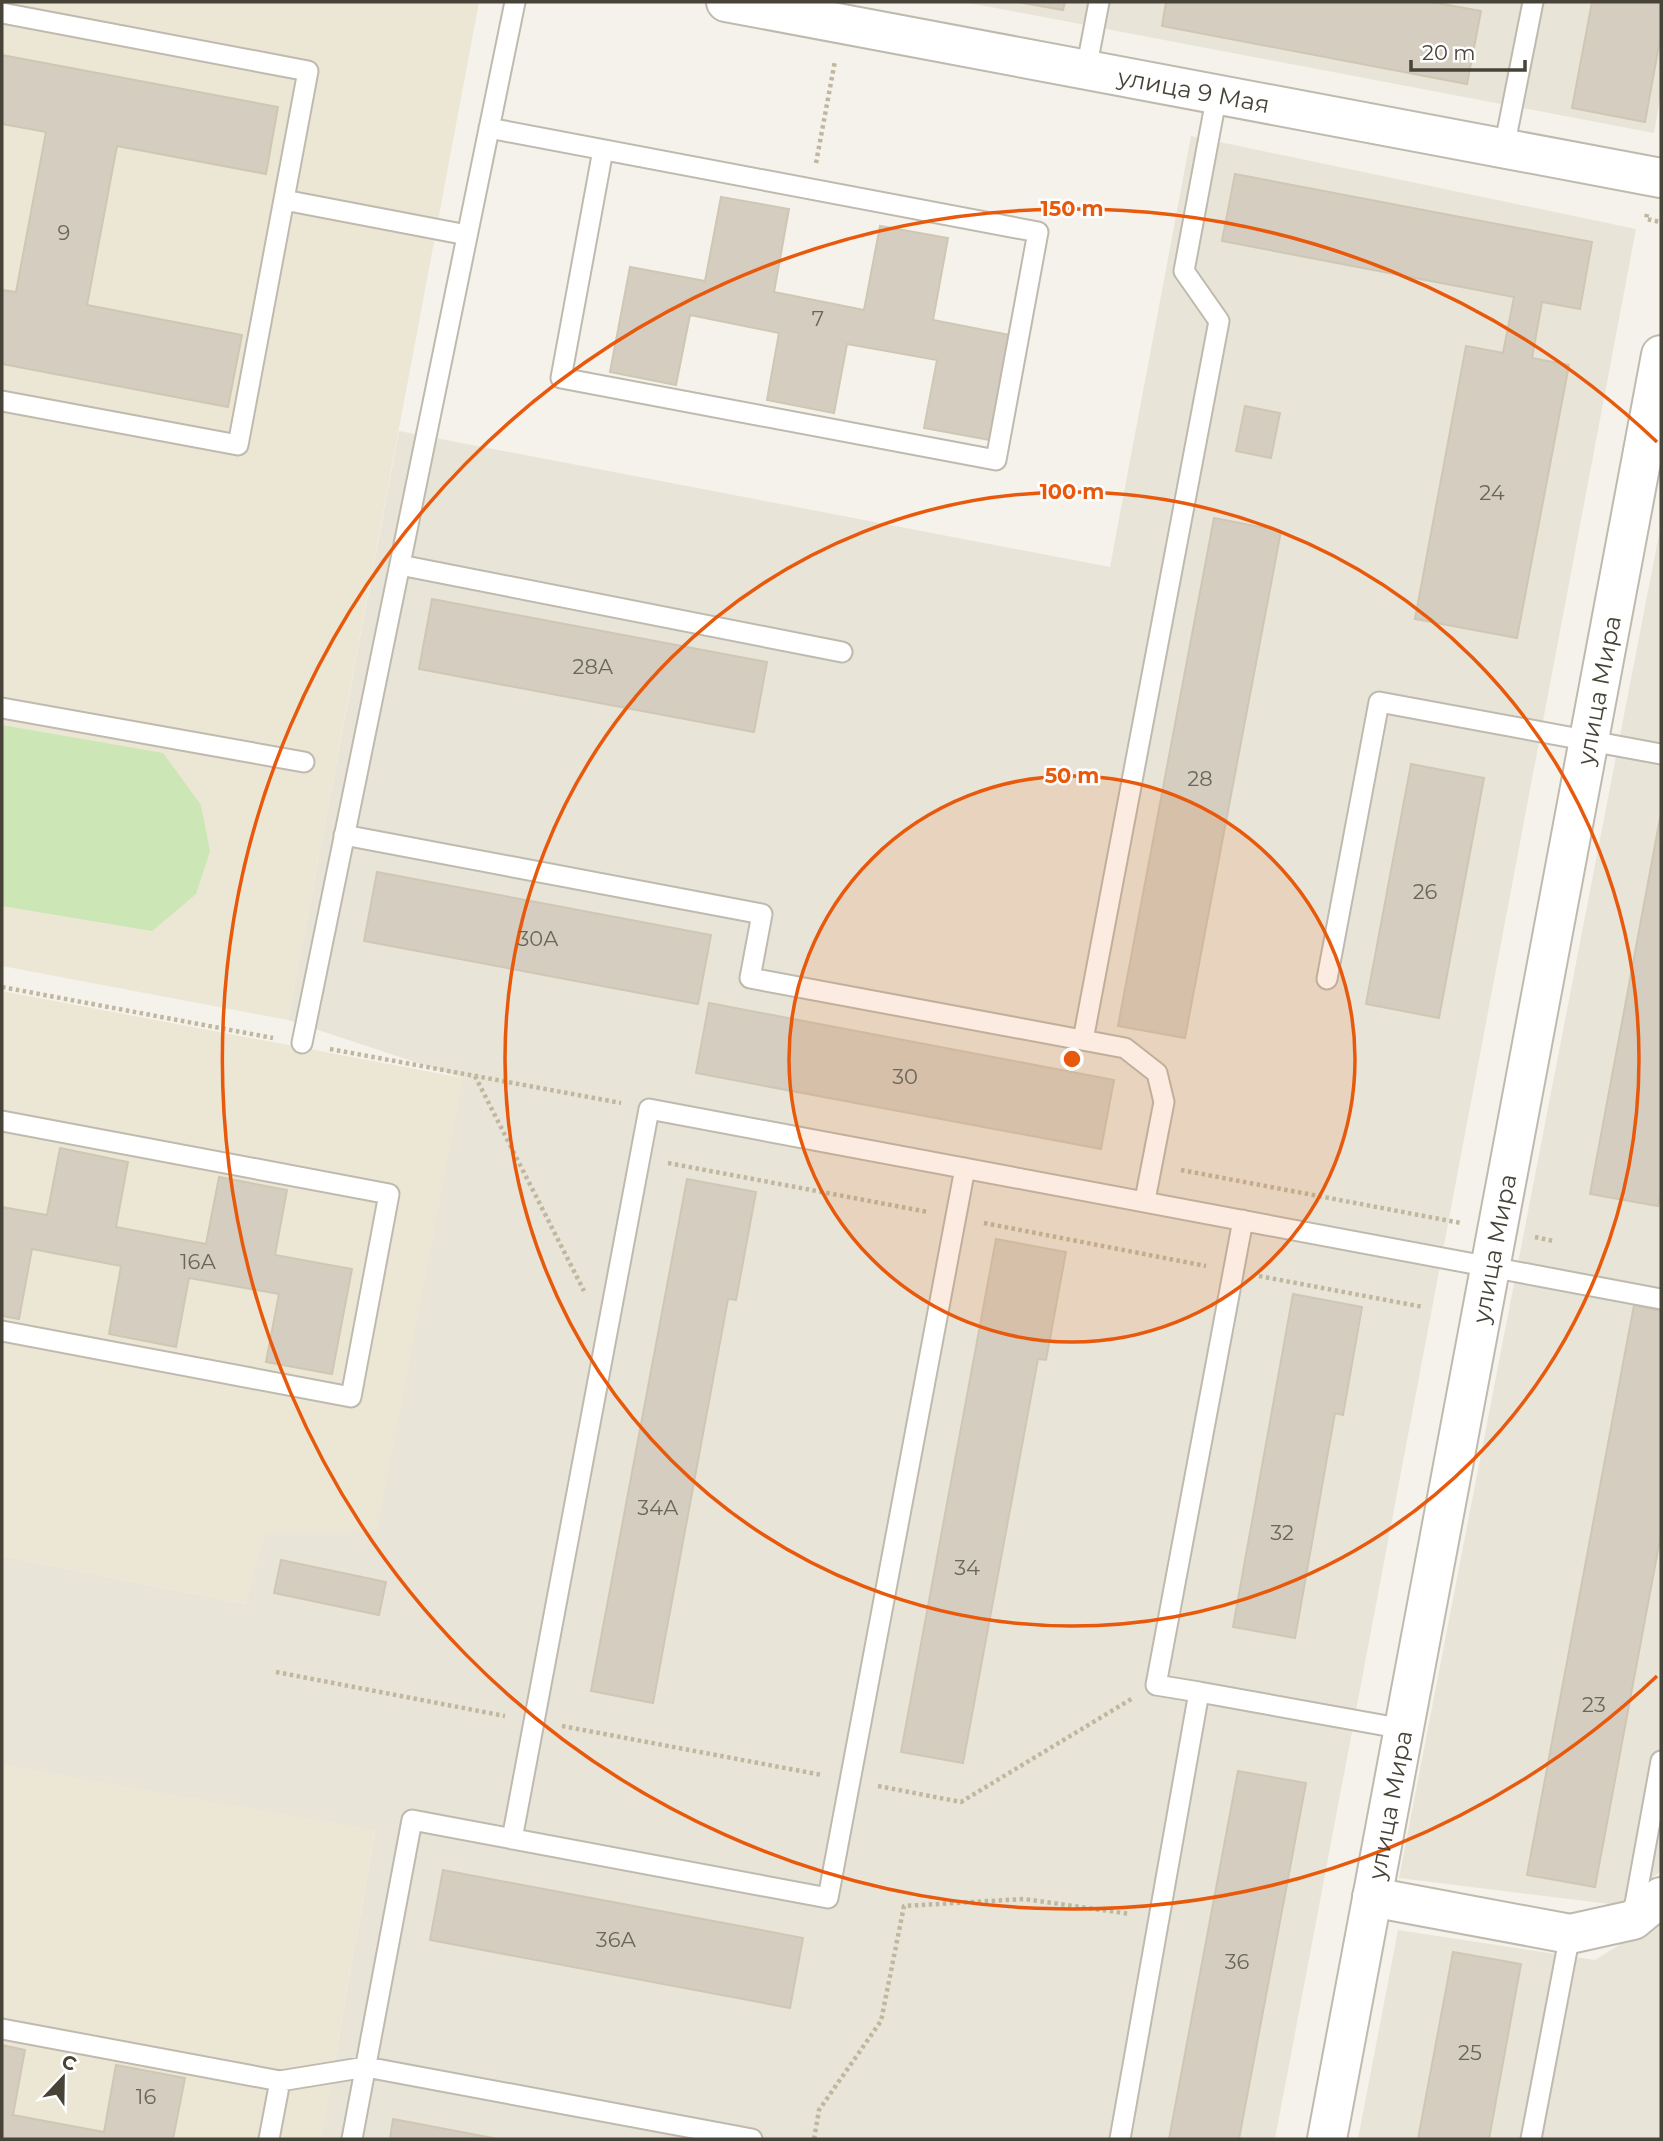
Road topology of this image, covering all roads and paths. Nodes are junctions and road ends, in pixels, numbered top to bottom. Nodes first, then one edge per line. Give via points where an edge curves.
1 (515, 2) edge
2 (726, 2) edge
3 (1099, 2) edge
4 (1532, 2) edge
5 (2, 13) edge
6 (835, 61) dead end
7 (1086, 70) junction
8 (1217, 94) junction
9 (489, 128) junction
10 (1504, 148) junction
11 (603, 150) junction
12 (1661, 178) edge
13 (811, 189) junction
14 (284, 200) junction
15 (1646, 219) dead end
16 (1661, 222) edge
17 (467, 235) junction
18 (1661, 355) edge
19 (2, 401) edge
20 (400, 565) junction
21 (842, 652) dead end
22 (2, 708) edge
23 (1589, 742) junction
24 (1661, 754) edge
25 (304, 762) dead end
26 (344, 835) junction
27 (1327, 979) dead end
28 (1083, 1041) junction
29 (302, 1043) dead end
30 (475, 1076) dead end
31 (2, 1121) edge
32 (640, 1157) junction
33 (1152, 1164) junction
34 (965, 1168) junction
35 (1145, 1200) junction
36 (956, 1218) junction
37 (1243, 1220) junction
38 (1497, 1230) junction
39 (1553, 1241) dead end
40 (1490, 1267) junction
41 (1234, 1271) junction
42 (1661, 1298) edge
43 (1423, 1307) dead end
44 (2, 1331) edge
45 (606, 1335) junction
46 (276, 1672) dead end
47 (1156, 1685) junction
48 (1199, 1692) junction
49 (534, 1721) junction
50 (1404, 1730) junction
51 (1661, 1761) edge
52 (850, 1781) junction
53 (512, 1839) junction
54 (1372, 1897) junction
55 (1647, 1909) edge
56 (1159, 1918) junction
57 (1570, 1934) junction
58 (2, 2029) edge
59 (366, 2067) junction
60 (280, 2081) junction
61 (269, 2139) edge
62 (352, 2139) edge
63 (752, 2139) edge
64 (814, 2139) edge
65 (1120, 2139) edge
66 (1327, 2139) edge
67 (1531, 2139) edge

1 - 9 lane
2 - 7 street, улица 9 Мая
3 - 7 lane
4 - 10 lane
5 - 14 lane via 308,71
6 - 13 path
7 - 8 street, улица 9 Мая
8 - 10 street, улица 9 Мая
8 - 28 lane via 1184,271 1219,321
9 - 11 lane
9 - 17 lane
10 - 12 street, улица 9 Мая
11 - 13 lane
11 - 13 lane via 561,378 996,460 1038,232
14 - 17 lane
14 - 19 lane via 238,444
15 - 16 path
17 - 20 lane
18 - 23 street, улица Мира
20 - 21 lane
20 - 26 lane
22 - 25 lane
23 - 24 lane
23 - 27 lane via 1379,702
23 - 38 street, улица Мира
26 - 28 lane via 762,914 750,978
26 - 29 lane
28 - 33 lane via 1125,1048 1157,1073 1164,1102
30 - 45 path
31 - 44 lane via 388,1194 351,1396
32 - 34 lane via 649,1109
32 - 36 path
32 - 45 lane
33 - 35 lane
33 - 38 path
34 - 35 lane
34 - 36 lane
35 - 37 lane
36 - 41 path
36 - 52 lane
37 - 40 lane
37 - 41 lane
38 - 39 path
38 - 40 street, улица Мира
40 - 42 lane
40 - 50 street, улица Мира
41 - 43 path
41 - 47 lane
45 - 49 lane
46 - 49 path
47 - 48 lane
47 - 52 path via 961,1802
48 - 50 lane
48 - 56 lane
49 - 52 path
49 - 53 lane
50 - 54 street, улица Мира
51 - 55 lane
52 - 53 lane via 828,1898
53 - 59 lane via 412,1820
54 - 57 street
54 - 66 street, улица Мира
55 - 57 street
56 - 64 path via 1024,1899 904,1906 881,2021 819,2110
56 - 65 lane
57 - 67 lane
58 - 60 lane
59 - 60 lane
59 - 62 lane
59 - 63 lane
60 - 61 lane

